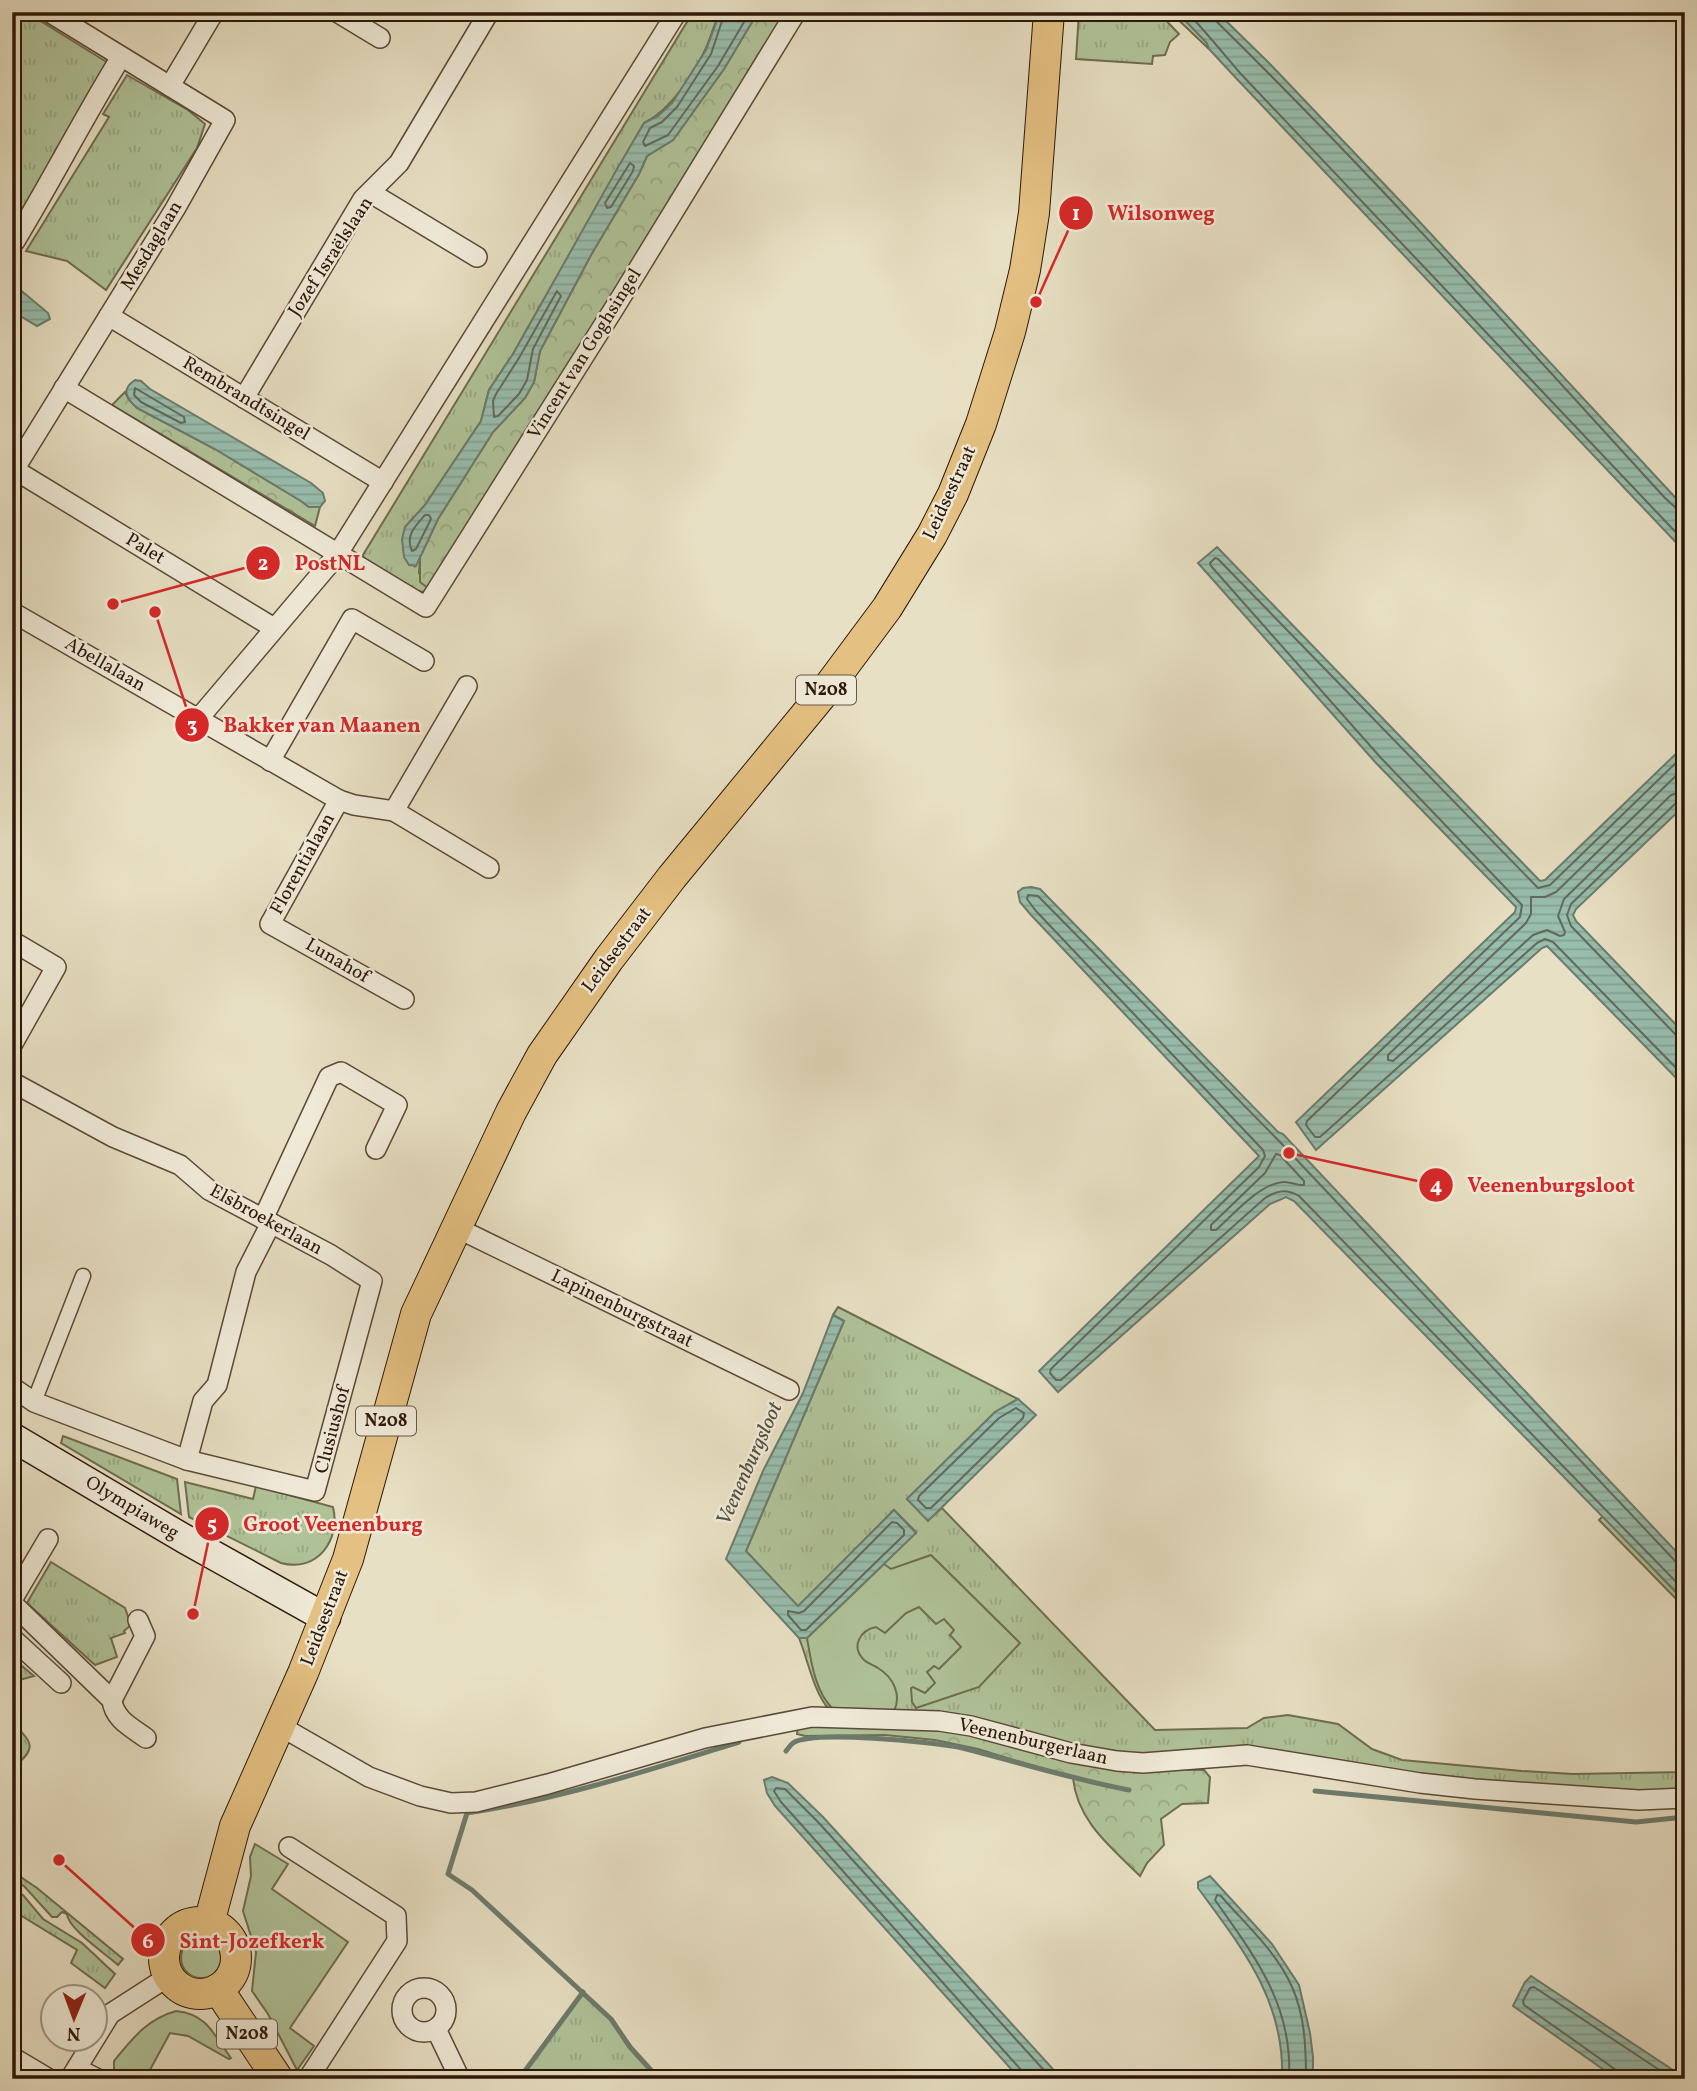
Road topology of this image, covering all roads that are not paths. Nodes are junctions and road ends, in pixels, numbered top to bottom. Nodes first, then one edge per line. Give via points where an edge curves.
1 (49, 12) edge
2 (214, 12) edge
3 (337, 12) edge
4 (489, 12) edge
5 (677, 12) edge
6 (796, 12) edge
7 (1049, 12) edge
8 (380, 38) dead end
9 (121, 57) junction
10 (170, 86) junction
11 (371, 193) junction
12 (15, 241) dead end
13 (477, 257) dead end
14 (109, 316) junction
15 (64, 388) junction
16 (244, 398) junction
17 (13, 471) edge
18 (383, 482) junction
19 (337, 555) junction
20 (12, 612) edge
21 (275, 628) junction
22 (424, 661) dead end
23 (467, 686) dead end
24 (199, 718) junction
25 (270, 761) junction
26 (339, 800) junction
27 (394, 811) junction
28 (489, 868) dead end
29 (270, 924) joint
30 (12, 941) edge
31 (404, 999) dead end
32 (12, 1045) edge
33 (12, 1082) edge
34 (376, 1149) dead end
35 (267, 1221) junction
36 (455, 1227) junction
37 (83, 1276) dead end
38 (372, 1281) joint
39 (12, 1387) edge
40 (789, 1390) dead end
41 (34, 1402) junction
42 (12, 1437) edge
43 (187, 1460) junction
44 (48, 1539) dead end
45 (12, 1602) edge
46 (326, 1618) junction
47 (138, 1620) dead end
48 (12, 1638) edge
49 (61, 1683) dead end
50 (112, 1700) junction
51 (280, 1726) junction
52 (146, 1738) dead end
53 (1685, 1798) edge
54 (289, 1847) dead end
55 (209, 1923) junction
56 (169, 1976) junction
57 (218, 1989) junction
58 (436, 2029) dead end
59 (12, 2057) edge
60 (74, 2074) edge
61 (49, 2079) edge
62 (99, 2079) edge
63 (278, 2079) edge
64 (308, 2079) edge
65 (460, 2079) edge

1 - 9 street, Mesdaglaan
2 - 10 street
3 - 8 street
4 - 11 street, Jozef Israëlslaan via 399,163
5 - 18 street
6 - 19 street, Vincent van Goghsingel via 426,607
7 - 36 main road, Leidsestraat / N208 via 1034,213 1025,270 988,401 953,494 910,573 862,644 664,887 555,1035
9 - 10 street, Mesdaglaan
9 - 12 street
10 - 14 street, Mesdaglaan via 225,120
11 - 13 street
11 - 16 street, Jozef Israëlslaan via 363,199
14 - 15 street, Mesdaglaan
14 - 16 street, Rembrandtsingel
15 - 17 street, Mesdaglaan
15 - 19 street
16 - 18 street, Rembrandtsingel
17 - 21 street, Palet
18 - 19 street
19 - 21 street
20 - 24 street, Abellalaan
21 - 24 street
22 - 25 street via 352,620
23 - 27 street
24 - 25 street, Florentialaan
25 - 26 street, Florentialaan
26 - 27 street
26 - 29 street, Florentialaan
27 - 28 street
29 - 31 street, Lunahof
30 - 32 street via 56,967
33 - 35 street, Elsbroekerlaan via 113,1137 180,1165 209,1190
34 - 35 street via 397,1105 341,1072 329,1077
35 - 38 street, Elsbroekerlaan
35 - 43 street via 246,1272 217,1385 203,1401
36 - 40 street, Lapinenburgstraat
36 - 46 main road, Leidsestraat / N208 via 416,1314 356,1537
37 - 41 street
38 - 43 street, Clusiushof via 315,1491
39 - 41 street, Clusiushof
41 - 43 street, Clusiushof
42 - 46 main road, Olympiaweg
44 - 45 street
45 - 50 street
46 - 51 main road, Leidsestraat / N208
47 - 50 street via 145,1636
48 - 49 street
50 - 52 street via 120,1719
51 - 53 street, Veenenburgerlaan via 369,1777 451,1803 476,1802 705,1738 812,1717 939,1721 1117,1762 1247,1755 1475,1789 1639,1800
51 - 55 main road, Leidsestraat / N208 via 235,1826
54 - 64 street via 396,1916 397,1941
55 - 56 main road via 185,1925 168,1941 164,1965
55 - 57 main road via 225,1932 235,1948 235,1967
56 - 57 main road, N208 via 194,1994
56 - 60 street via 110,2014
57 - 63 main road, N208
58 - 65 street
59 - 61 street
60 - 62 street

